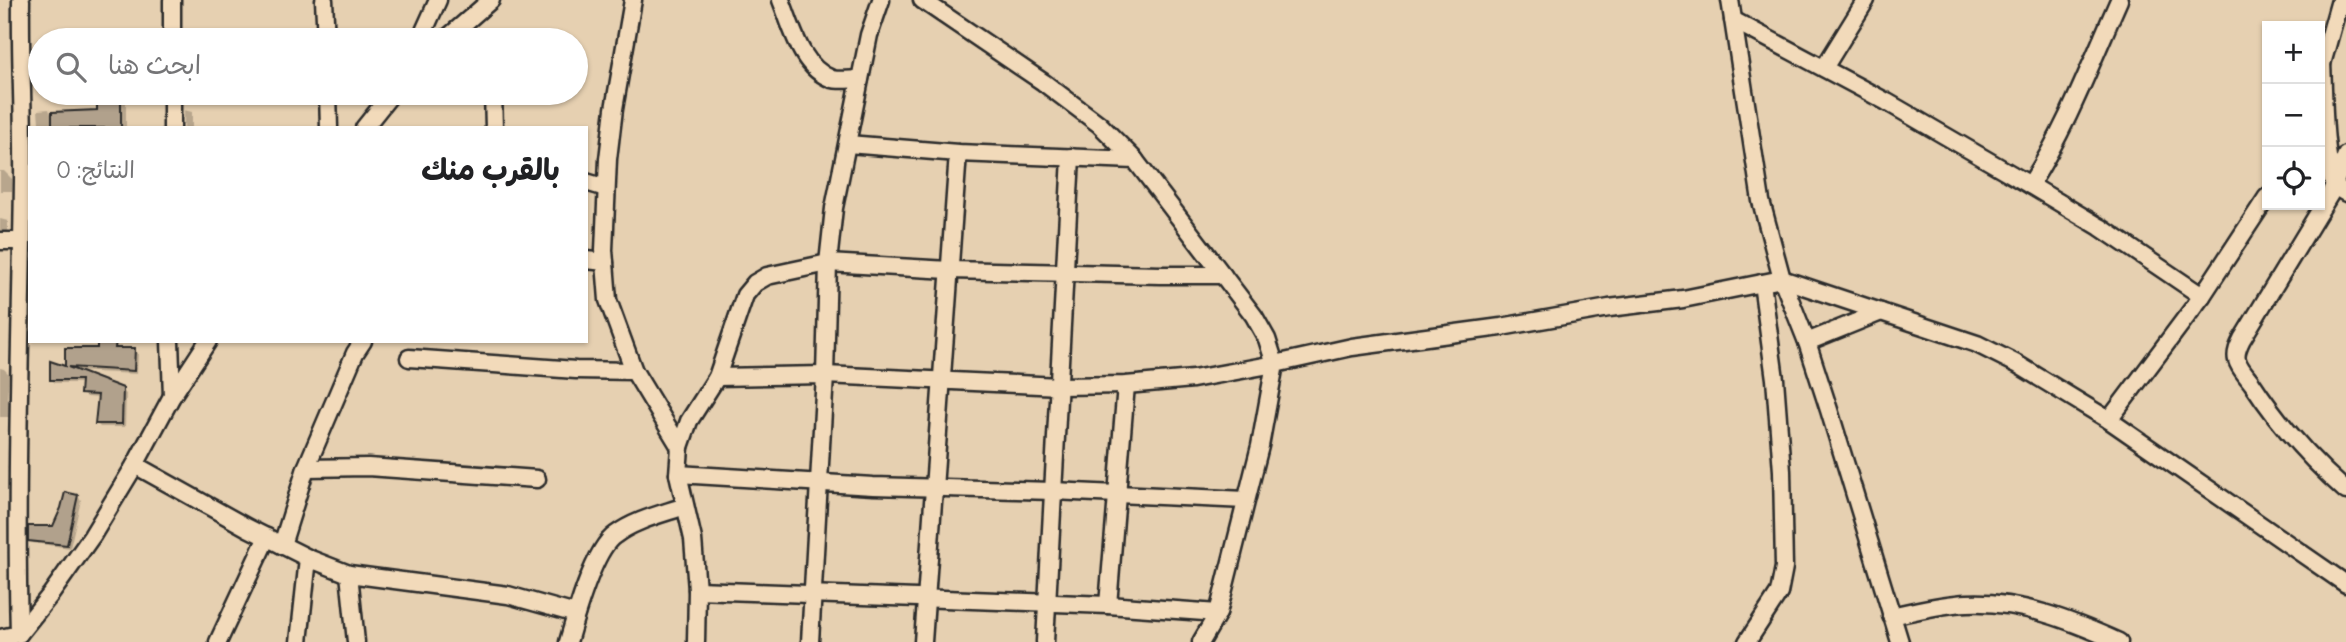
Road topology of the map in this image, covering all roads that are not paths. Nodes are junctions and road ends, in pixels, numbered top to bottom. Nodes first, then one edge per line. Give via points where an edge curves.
1 (21, 0) edge
2 (172, 0) edge
3 (324, 0) edge
4 (438, 0) edge
5 (491, 0) edge
6 (633, 0) edge
7 (782, 0) edge
8 (881, 0) edge
9 (922, 0) edge
10 (1730, 0) edge
11 (1866, 0) edge
12 (2119, 0) edge
13 (2340, 0) edge
14 (1733, 20) junction
15 (172, 28) edge
16 (325, 28) edge
17 (425, 28) edge
18 (465, 28) edge
19 (2325, 53) edge
20 (1824, 68) junction
21 (860, 79) junction
22 (2322, 84) edge
23 (172, 105) edge
24 (328, 105) edge
25 (382, 105) edge
26 (493, 105) edge
27 (172, 126) edge
28 (329, 126) edge
29 (366, 126) edge
30 (494, 126) edge
31 (848, 144) junction
32 (958, 153) junction
33 (2346, 155) edge
34 (1072, 157) junction
35 (1135, 160) junction
36 (26, 181) edge
37 (588, 183) edge
38 (2030, 185) junction
39 (606, 188) junction
40 (2340, 189) edge
41 (2262, 205) edge
42 (0, 241) edge
43 (21, 241) junction
44 (588, 260) edge
45 (605, 262) junction
46 (828, 263) junction
47 (949, 270) junction
48 (1064, 273) junction
49 (1223, 275) junction
50 (1782, 279) junction
51 (1762, 283) junction
52 (2202, 296) junction
53 (1881, 312) junction
54 (1807, 342) junction
55 (170, 343) edge
56 (207, 343) edge
57 (362, 343) edge
58 (409, 358) dead end
59 (1275, 364) junction
60 (634, 371) junction
61 (825, 375) junction
62 (717, 377) junction
63 (942, 381) junction
64 (1126, 385) junction
65 (1059, 386) junction
66 (172, 396) junction
67 (2109, 420) junction
68 (680, 447) junction
69 (135, 465) junction
70 (306, 468) junction
71 (678, 474) junction
72 (537, 479) dead end
73 (817, 483) junction
74 (933, 489) junction
75 (1053, 491) junction
76 (2346, 491) edge
77 (1117, 493) junction
78 (1246, 499) junction
79 (685, 506) junction
80 (267, 537) junction
81 (282, 545) junction
82 (308, 558) junction
83 (349, 574) junction
84 (2346, 584) edge
85 (697, 590) junction
86 (814, 594) junction
87 (927, 597) junction
88 (1047, 603) junction
89 (1108, 605) junction
90 (1219, 613) junction
91 (576, 614) junction
92 (1891, 616) junction
93 (19, 634) junction
94 (0, 638) edge
95 (218, 642) edge
96 (299, 642) edge
97 (356, 642) edge
98 (568, 642) edge
99 (695, 642) edge
100 (810, 642) edge
101 (923, 642) edge
102 (1045, 642) edge
103 (1202, 642) edge
104 (1747, 642) edge
105 (1900, 642) edge
106 (2119, 642) edge

1 - 36 street
2 - 15 street
3 - 16 street
4 - 17 street
5 - 18 street
6 - 39 street
7 - 21 street via 801,50 814,69 834,79
8 - 21 street
9 - 35 street via 1099,124
10 - 14 street
11 - 20 street
12 - 38 street via 2074,105
13 - 19 street
14 - 20 street
14 - 50 street via 1761,201
20 - 38 street
21 - 31 street
22 - 40 street via 2326,139
23 - 27 street
24 - 28 street
25 - 29 street
26 - 30 street
31 - 32 street
31 - 46 street
32 - 34 street
32 - 47 street
33 - 40 street
34 - 35 street
34 - 48 street
35 - 49 street
36 - 43 street
37 - 39 street
38 - 52 street
39 - 45 street
40 - 76 street via 2239,345 2237,356 2280,422
41 - 52 street
42 - 43 street
43 - 93 street
44 - 45 street
45 - 60 street via 608,300
46 - 47 street
46 - 61 street
46 - 62 street via 767,275 755,283 745,295
47 - 48 street
47 - 63 street
48 - 49 street
48 - 65 street
49 - 59 street via 1254,316
50 - 51 street
50 - 53 street
50 - 54 street
51 - 59 street via 1683,299 1352,347
51 - 104 street via 1775,379 1784,567 1779,593
52 - 67 street
53 - 54 street
53 - 67 street via 1977,344
54 - 92 street
55 - 66 street
56 - 66 street
57 - 70 street
58 - 60 street
59 - 64 street
59 - 78 street
60 - 68 street
61 - 62 street
61 - 63 street
61 - 73 street
62 - 68 street via 689,421
63 - 65 street
63 - 74 street
64 - 65 street
64 - 77 street
65 - 75 street
66 - 69 street
67 - 84 street
68 - 71 street
69 - 80 street
69 - 93 street via 82,550
70 - 72 street via 369,467
70 - 81 street
71 - 73 street
71 - 79 street
73 - 74 street
73 - 86 street
74 - 75 street
74 - 87 street
75 - 77 street
75 - 88 street
77 - 78 street
77 - 89 street
78 - 90 street
79 - 85 street
79 - 91 street via 614,535 604,545
80 - 81 street
80 - 95 street
81 - 82 street
82 - 83 street
82 - 96 street
83 - 91 street via 508,595
83 - 97 street
85 - 86 street
85 - 99 street
86 - 87 street
86 - 100 street
87 - 88 street
87 - 101 street
88 - 89 street
88 - 102 street
89 - 90 street
90 - 103 street
91 - 98 street
92 - 105 street
92 - 106 street via 1967,603 2009,605 2060,618
93 - 94 street

